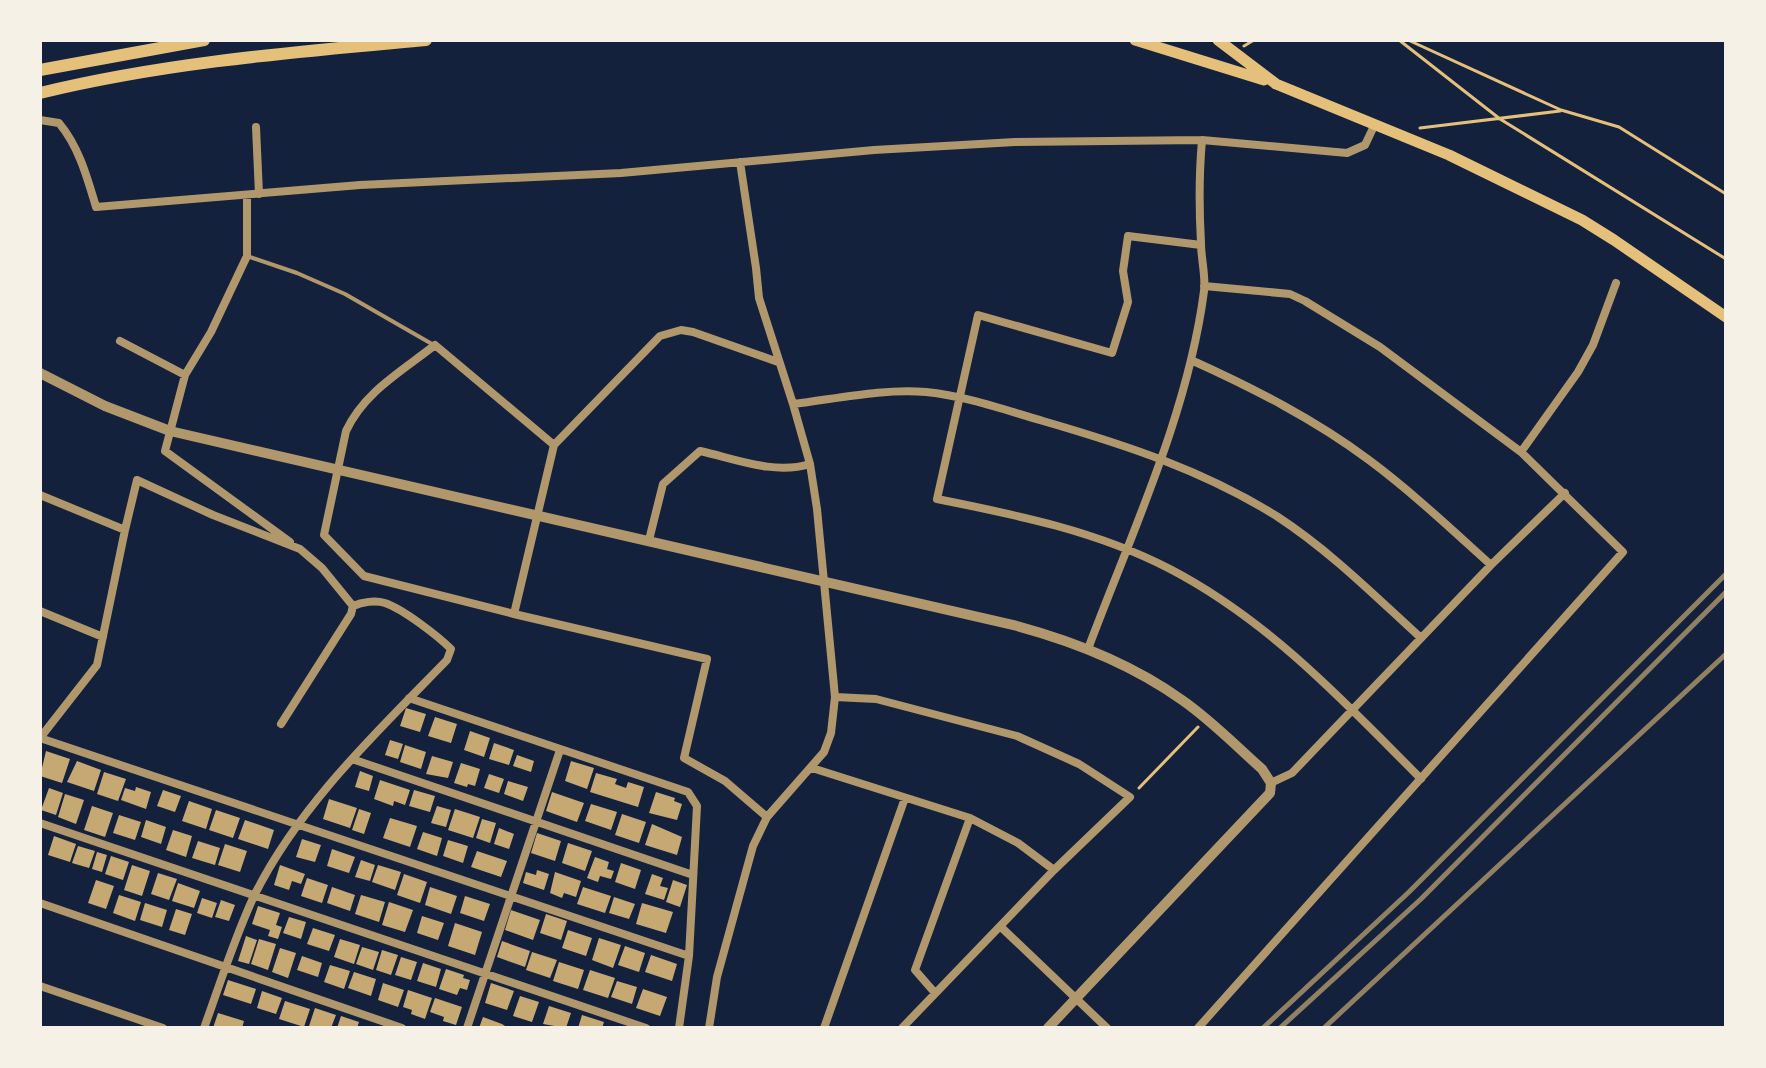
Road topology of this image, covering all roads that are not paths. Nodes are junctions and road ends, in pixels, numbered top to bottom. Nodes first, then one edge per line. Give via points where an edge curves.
1 (204, 40) edge
2 (426, 40) edge
3 (1135, 40) edge
4 (1218, 40) edge
5 (40, 70) edge
6 (1276, 84) junction
7 (40, 93) edge
8 (40, 120) edge
9 (1375, 124) junction
10 (256, 127) dead end
11 (1202, 140) junction
12 (740, 162) junction
13 (259, 194) junction
14 (247, 195) junction
15 (1201, 245) junction
16 (247, 256) junction
17 (1616, 283) dead end
18 (1204, 286) junction
19 (1726, 317) edge
20 (120, 341) dead end
21 (435, 345) junction
22 (1191, 360) junction
23 (778, 362) junction
24 (40, 373) edge
25 (185, 375) junction
26 (959, 397) junction
27 (793, 404) junction
28 (170, 431) junction
29 (554, 445) junction
30 (1521, 452) junction
31 (1160, 458) junction
32 (810, 464) junction
33 (338, 469) junction
34 (1565, 493) junction
35 (40, 495) edge
36 (538, 515) junction
37 (125, 530) junction
38 (649, 540) junction
39 (300, 549) junction
40 (1125, 550) junction
41 (1491, 565) junction
42 (823, 580) junction
43 (353, 606) junction
44 (40, 611) edge
45 (514, 614) junction
46 (103, 637) junction
47 (1421, 638) junction
48 (1088, 649) junction
49 (835, 697) junction
50 (409, 698) junction
51 (1354, 711) junction
52 (281, 724) dead end
53 (40, 738) edge
54 (560, 750) junction
55 (352, 759) junction
56 (812, 768) junction
57 (1421, 779) junction
58 (1271, 783) junction
59 (905, 798) junction
60 (767, 817) junction
61 (970, 818) junction
62 (40, 823) edge
63 (535, 823) junction
64 (299, 825) junction
65 (1054, 870) junction
66 (693, 875) junction
67 (255, 895) junction
68 (510, 896) junction
69 (40, 903) edge
70 (1001, 927) junction
71 (689, 956) junction
72 (227, 968) junction
73 (485, 973) junction
74 (40, 986) edge
75 (935, 993) junction
76 (1076, 999) junction
77 (163, 1028) edge
78 (204, 1028) edge
79 (402, 1028) edge
80 (467, 1028) edge
81 (646, 1028) edge
82 (679, 1028) edge
83 (709, 1028) edge
84 (824, 1028) edge
85 (902, 1028) edge
86 (1048, 1028) edge
87 (1107, 1028) edge
88 (1198, 1028) edge

1 - 5 highway
2 - 7 highway via 222,59
3 - 6 main road
4 - 6 main road
6 - 9 main road
8 - 14 street via 59,123 66,132 96,207
9 - 11 street via 1365,145 1347,153
9 - 19 main road via 1582,220
10 - 13 street
11 - 12 street via 1015,142
11 - 15 street
12 - 13 street
12 - 23 street via 759,298
13 - 14 street
14 - 16 street
15 - 18 street
15 - 26 street via 1128,236 1123,271 1128,302 1112,353 978,315
16 - 21 lane via 345,294
16 - 25 street
17 - 30 street via 1578,372
18 - 22 street
18 - 30 street via 1290,294 1305,301 1380,347
20 - 25 street
21 - 29 street
21 - 33 street via 364,403 346,431
22 - 31 street
22 - 41 street via 1336,437 1405,488
23 - 27 street
23 - 29 street via 693,332 669,332
24 - 28 street
25 - 28 street
26 - 27 street via 902,392
26 - 31 street
26 - 40 street via 937,499 1065,527
27 - 32 street
28 - 33 street
28 - 39 street via 165,451
29 - 36 street
30 - 34 street
31 - 40 street
31 - 47 street via 1279,518
32 - 38 street via 774,468 700,451 663,484
32 - 42 street
33 - 36 street
33 - 45 street via 324,535 364,576
34 - 41 street
34 - 57 street via 1623,552
35 - 37 street
36 - 38 street
36 - 45 street
37 - 39 street via 137,480
37 - 46 street
38 - 42 street
39 - 43 street
40 - 48 street
40 - 51 street via 1167,568 1238,611
41 - 47 street
42 - 48 street via 1017,626
42 - 49 street
43 - 50 street via 362,601 385,603 451,649 447,660
43 - 52 street
44 - 46 street
45 - 60 street via 707,659 684,758 725,781
46 - 53 street via 97,665
47 - 51 street
48 - 58 street via 1151,680 1206,719
49 - 56 street via 831,733
49 - 65 street via 876,699 1017,736 1079,764 1130,797
50 - 54 street
50 - 55 street
51 - 57 street
51 - 58 street via 1292,773
53 - 64 street
54 - 63 street
54 - 66 street via 688,792 697,806
55 - 63 street
55 - 64 street
56 - 59 street
56 - 60 street
57 - 88 street
58 - 76 street via 1265,801
59 - 61 street
59 - 84 street
60 - 83 street via 753,846 728,933
61 - 65 street via 1018,843
61 - 75 street via 915,970
62 - 67 street
63 - 66 street
63 - 68 street
64 - 67 street
64 - 68 street
65 - 70 street
66 - 71 street
67 - 72 street
67 - 73 street
68 - 71 street
68 - 73 street
69 - 72 street
70 - 75 street
70 - 76 street
71 - 82 street
72 - 78 street
72 - 79 street
73 - 80 street
73 - 81 street
74 - 77 street
75 - 85 street
76 - 86 street
76 - 87 street

